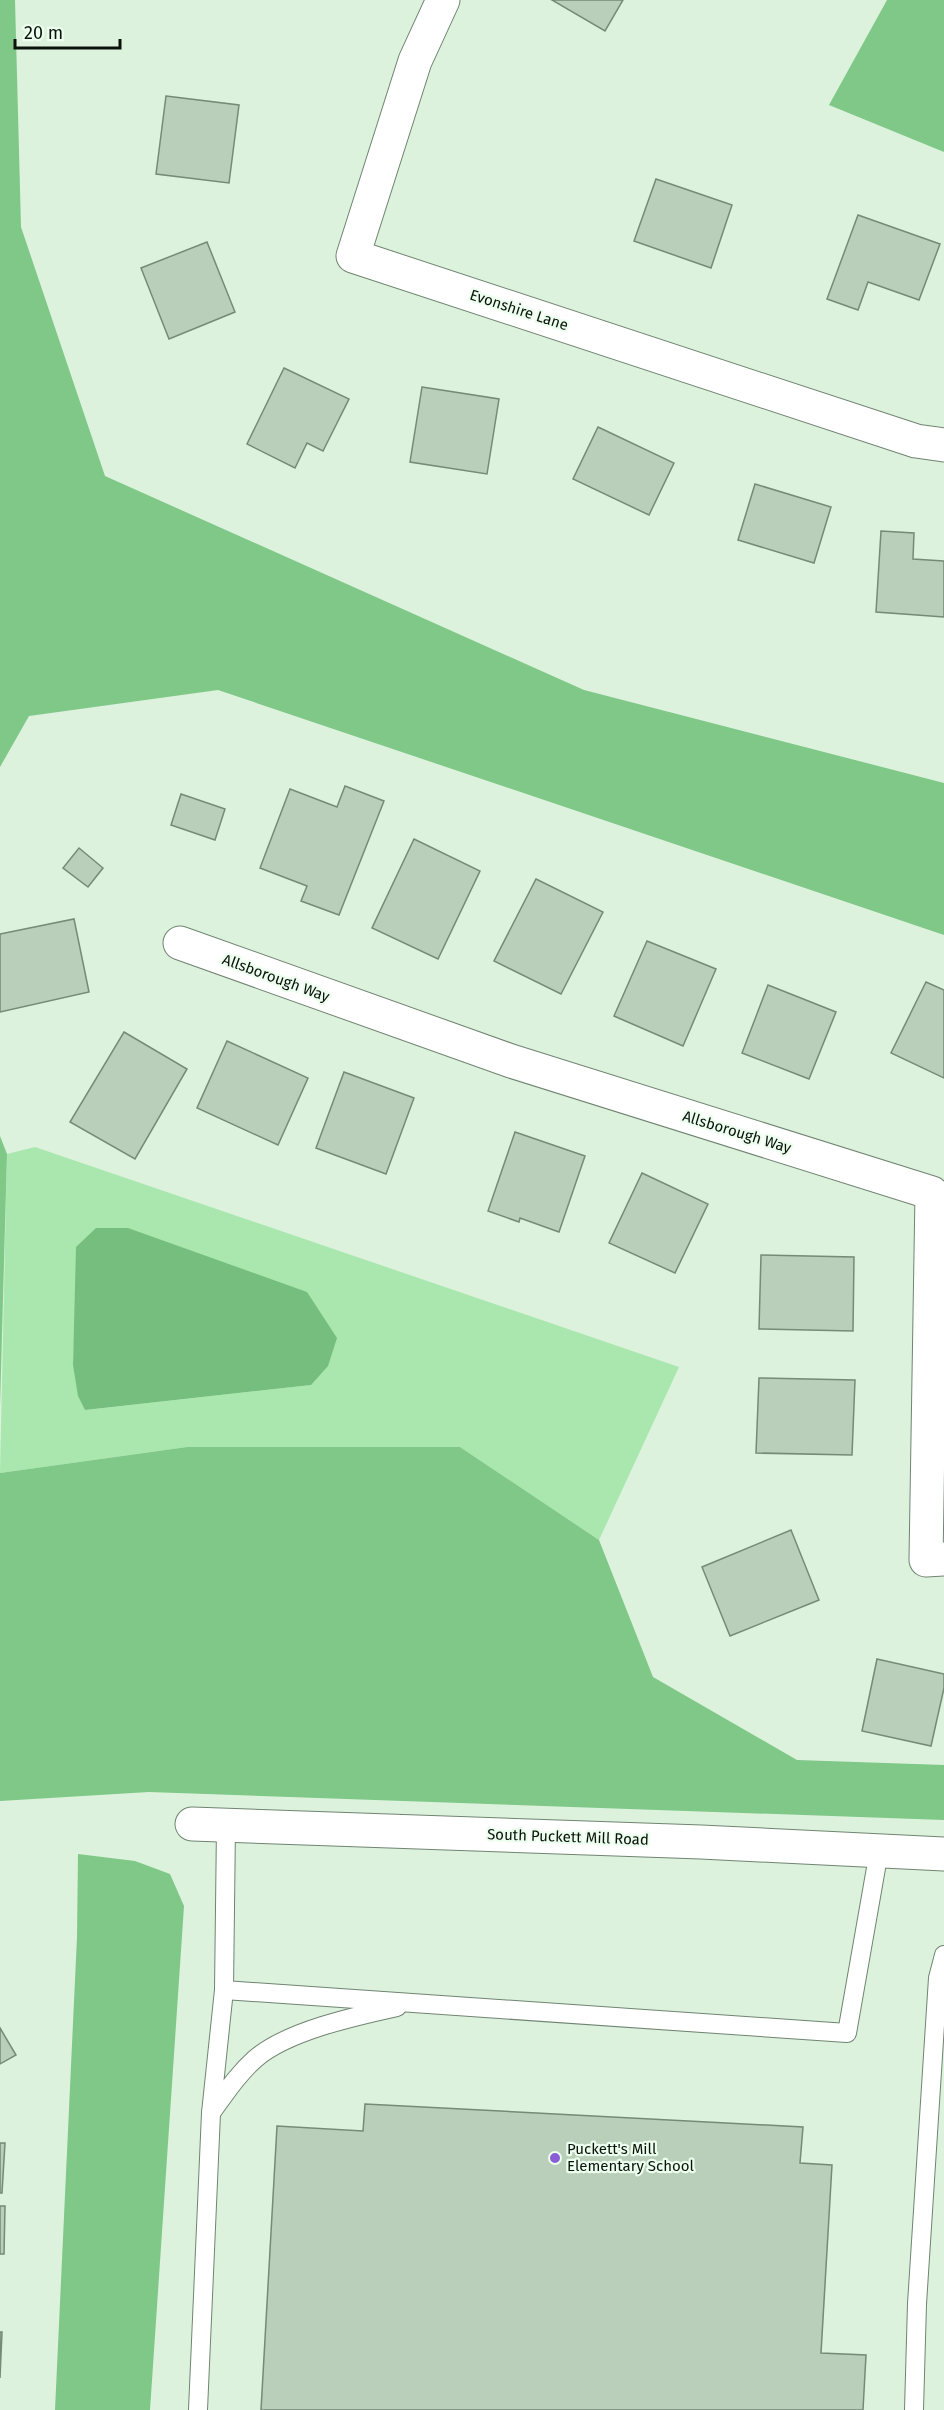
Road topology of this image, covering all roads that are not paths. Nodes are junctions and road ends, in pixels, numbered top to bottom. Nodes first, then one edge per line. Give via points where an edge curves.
1 (443, 0) edge
2 (944, 445) edge
3 (180, 943) dead end
4 (944, 1559) edge
5 (192, 1824) dead end
6 (226, 1825) junction
7 (879, 1851) junction
8 (944, 1854) edge
9 (944, 1955) edge
10 (224, 1990) junction
11 (434, 2004) junction
12 (211, 2113) junction
13 (198, 2410) edge
14 (914, 2410) edge

1 - 2 street, Evonshire Lane via 416,61 352,256 916,441
3 - 4 street, Allsborough Way via 511,1061 932,1194 926,1560
5 - 6 street, South Puckett Mill Road
6 - 7 street, South Puckett Mill Road
6 - 10 lane
7 - 8 street, South Puckett Mill Road
7 - 11 lane via 847,2033
9 - 14 lane via 938,1978
10 - 11 lane
10 - 12 lane
11 - 12 lane via 402,2006 352,2017 278,2044 256,2057 237,2076
12 - 13 lane

